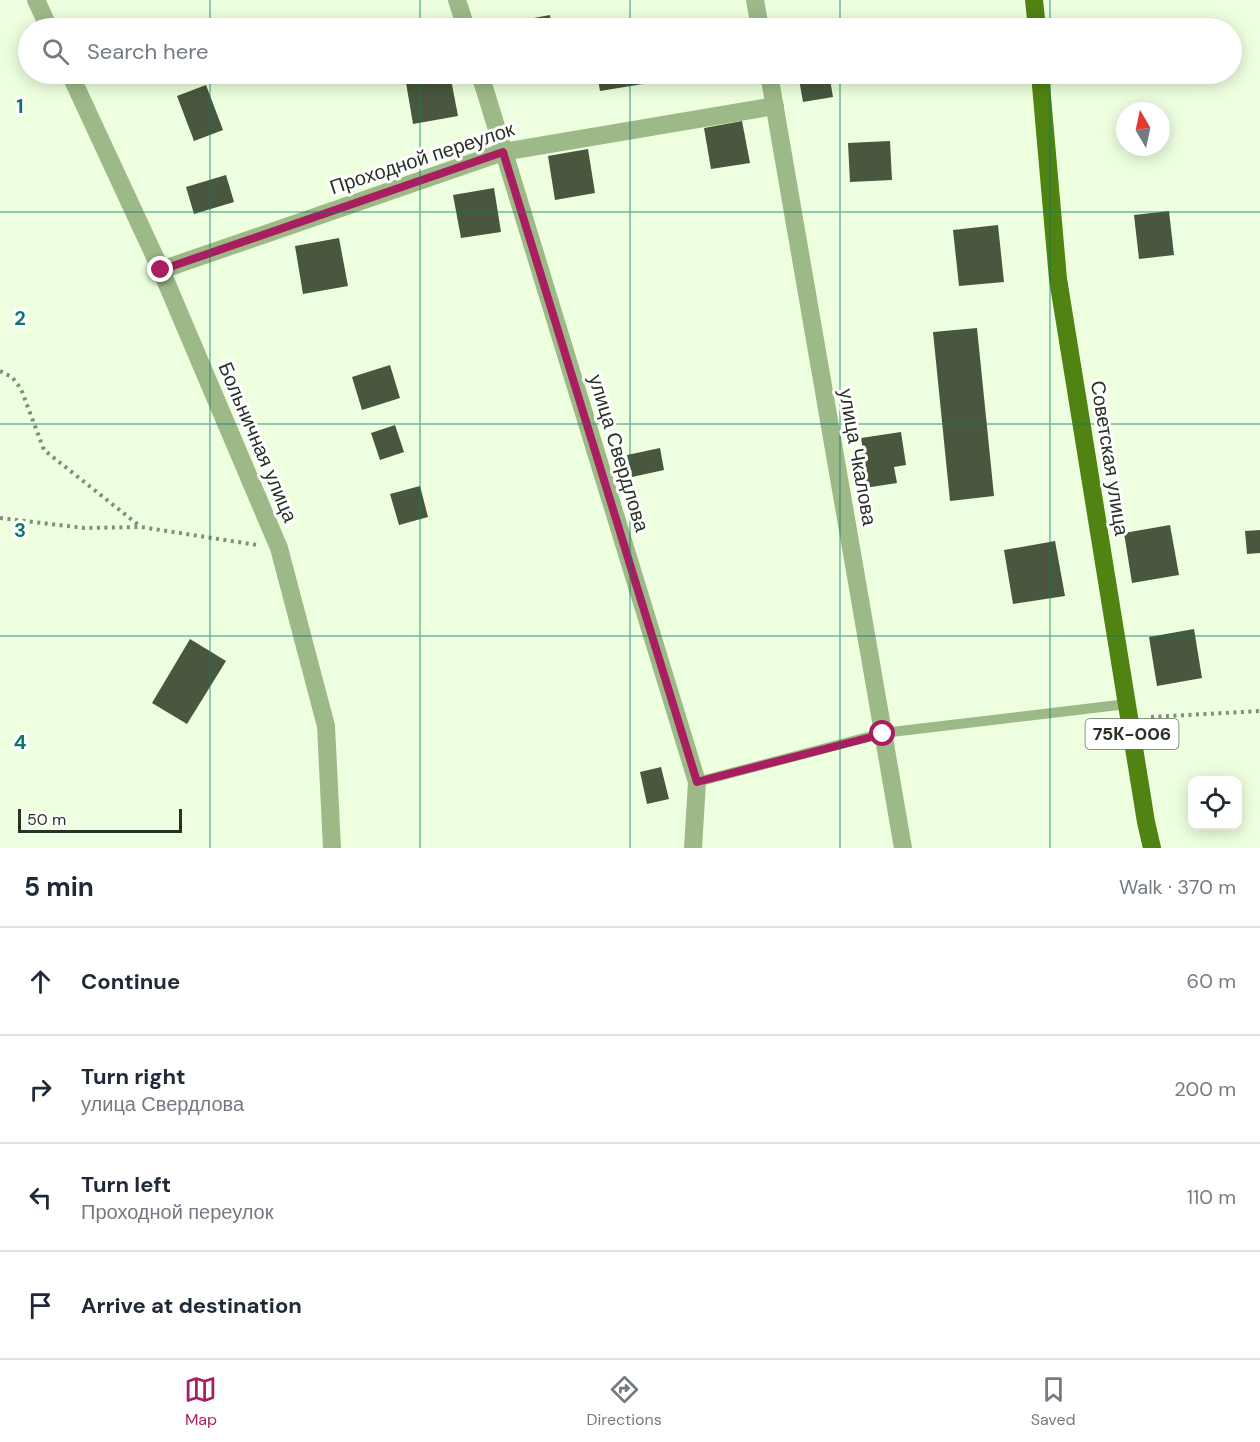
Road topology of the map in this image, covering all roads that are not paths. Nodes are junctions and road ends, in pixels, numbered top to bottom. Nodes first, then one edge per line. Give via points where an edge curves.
1 (36, 0) edge
2 (457, 0) edge
3 (755, 0) edge
4 (1034, 0) edge
5 (44, 18) edge
6 (463, 18) edge
7 (758, 18) edge
8 (1035, 18) edge
9 (75, 84) edge
10 (483, 84) edge
11 (771, 84) edge
12 (1041, 84) edge
13 (775, 106) junction
14 (503, 152) junction
15 (161, 270) junction
16 (1127, 704) junction
17 (883, 734) junction
18 (697, 782) junction
19 (332, 848) edge
20 (693, 848) edge
21 (903, 848) edge
22 (1152, 848) edge

1 - 5 street
2 - 6 street
3 - 7 street
4 - 8 main road
9 - 15 street, Больничная улица
10 - 14 street, улица Свердлова
11 - 13 street, улица Чкалова
12 - 16 main road, Советская улица / 75К-006 via 1058,279
13 - 14 street, Проходной переулок
13 - 17 street, улица Чкалова
14 - 15 street, Проходной переулок
14 - 18 street, улица Свердлова
15 - 19 street, Больничная улица via 279,548 326,726
16 - 17 lane
16 - 22 main road, Советская улица / 75К-006
17 - 18 lane
17 - 21 street, улица Чкалова
18 - 20 street, улица Свердлова

